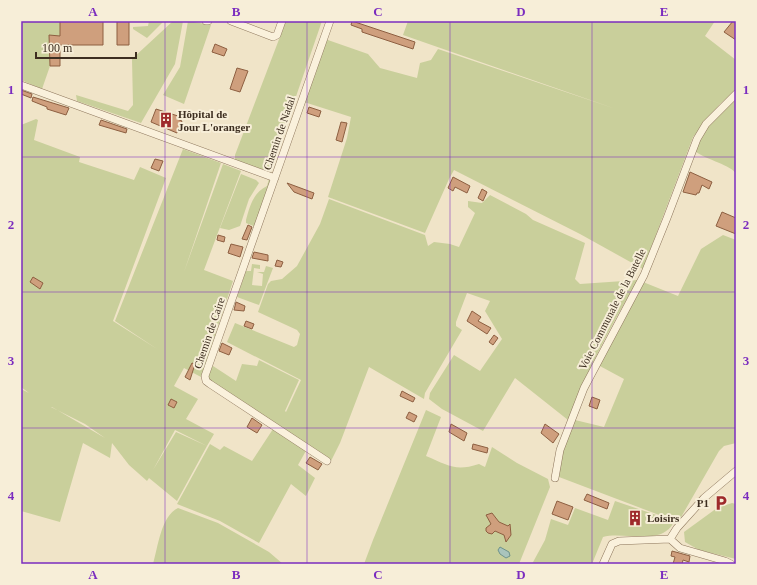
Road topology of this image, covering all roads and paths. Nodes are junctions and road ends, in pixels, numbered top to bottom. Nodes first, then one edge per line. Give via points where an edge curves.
1 (231, 21) edge
2 (282, 21) edge
3 (330, 21) edge
4 (21, 85) edge
5 (736, 94) edge
6 (275, 178) junction
7 (327, 460) dead end
8 (736, 471) edge
9 (556, 478) dead end
10 (670, 539) junction
11 (603, 564) edge
12 (731, 564) edge

1 - 2 street via 273,37 277,35
3 - 6 street, Chemin de Nadal
4 - 6 street, Chemin de Nadal
5 - 9 street, Voie Communale de la Batelle via 706,124 697,139 644,275 584,388 560,450
6 - 7 street, Chemin de Caire via 205,376 210,384
8 - 10 street via 704,498
10 - 11 street via 619,541 612,544
10 - 12 street via 680,548

